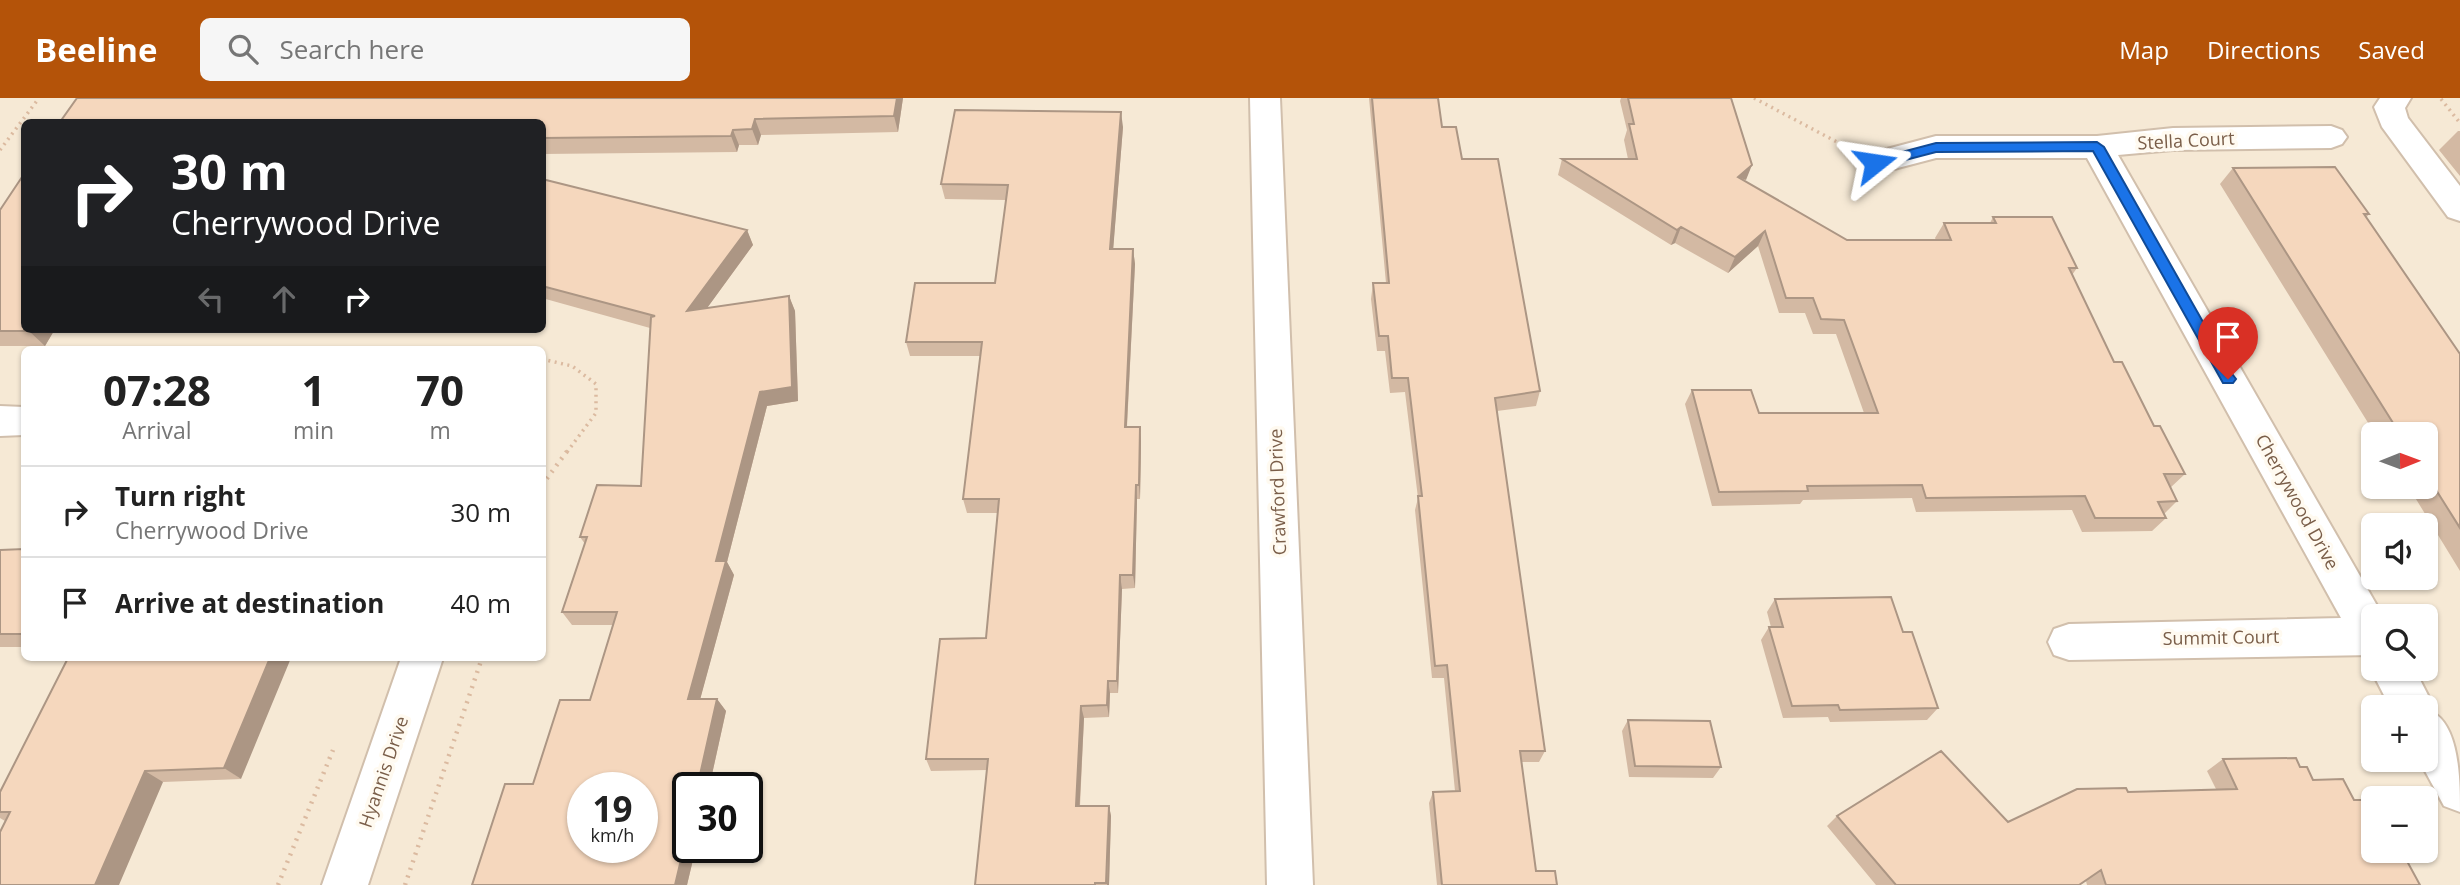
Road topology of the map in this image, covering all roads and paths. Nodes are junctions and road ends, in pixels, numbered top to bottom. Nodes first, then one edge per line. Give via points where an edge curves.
1 (39, 98) edge
2 (1265, 98) edge
3 (1754, 98) edge
4 (2396, 98) edge
5 (2441, 98) edge
6 (23, 119) edge
7 (21, 122) edge
8 (2460, 123) edge
9 (1809, 128) dead end
10 (2331, 137) dead end
11 (2097, 147) junction
12 (0, 150) edge
13 (1875, 163) dead end
14 (2460, 209) edge
15 (546, 359) edge
16 (0, 421) edge
17 (21, 421) edge
18 (546, 480) edge
19 (2361, 615) edge
20 (2069, 642) dead end
21 (2361, 647) edge
22 (421, 661) edge
23 (481, 661) edge
24 (333, 749) dead end
25 (2438, 752) edge
26 (2460, 791) edge
27 (278, 885) edge
28 (345, 885) edge
29 (405, 885) edge
30 (1290, 885) edge

1 - 6 path
2 - 30 street, Crawford Drive
3 - 9 path
4 - 14 street via 2389,107 2393,120
5 - 8 path
7 - 12 path
10 - 11 street, Stella Court via 2173,139
11 - 13 street, Stella Court via 1936,147
11 - 19 street, Cherrywood Drive
15 - 18 path via 580,369 596,384 596,412
16 - 17 street
20 - 21 street, Summit Court
22 - 28 street, Hyannis Drive
23 - 29 path
24 - 27 path
25 - 26 street

